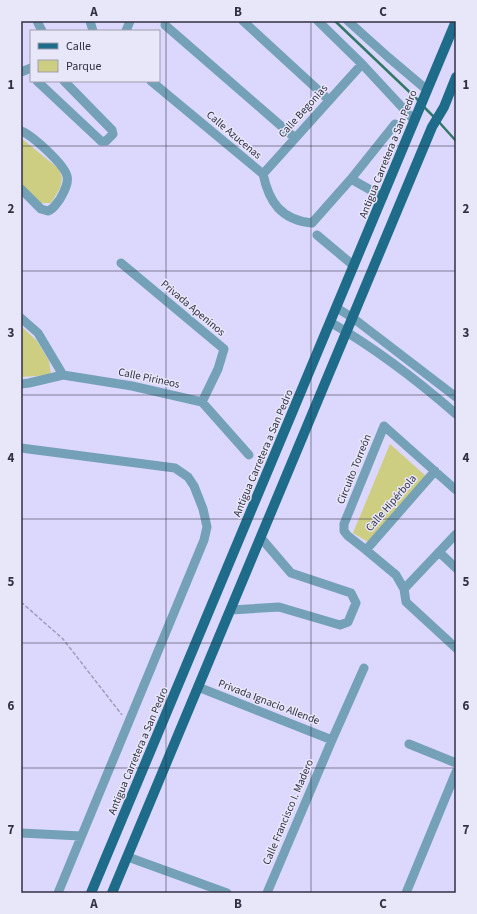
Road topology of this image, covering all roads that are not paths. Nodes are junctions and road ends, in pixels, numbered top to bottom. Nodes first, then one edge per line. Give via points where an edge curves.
1 (37, 21) edge
2 (242, 21) edge
3 (318, 21) edge
4 (348, 21) edge
5 (456, 21) edge
6 (165, 25) dead end
7 (42, 30) edge
8 (362, 64) junction
9 (456, 77) edge
10 (38, 82) edge
11 (65, 82) edge
12 (152, 82) edge
13 (426, 92) junction
14 (329, 100) junction
15 (414, 120) junction
16 (395, 124) dead end
17 (21, 131) edge
18 (295, 138) junction
19 (263, 174) junction
20 (351, 179) junction
21 (21, 189) edge
22 (383, 197) junction
23 (318, 235) dead end
24 (121, 263) dead end
25 (354, 266) junction
26 (337, 308) junction
27 (21, 318) edge
28 (353, 318) junction
29 (330, 322) junction
30 (347, 332) junction
31 (63, 375) junction
32 (21, 384) edge
33 (456, 397) edge
34 (202, 402) junction
35 (456, 414) edge
36 (21, 448) edge
37 (249, 455) dead end
38 (435, 471) junction
39 (456, 490) edge
40 (456, 534) edge
41 (261, 538) junction
42 (366, 550) junction
43 (439, 552) junction
44 (456, 568) edge
45 (404, 589) junction
46 (230, 610) junction
47 (456, 648) edge
48 (364, 668) dead end
49 (198, 687) junction
50 (332, 740) junction
51 (409, 744) dead end
52 (456, 763) edge
53 (456, 772) edge
54 (21, 833) edge
55 (81, 836) junction
56 (128, 857) junction
57 (58, 893) edge
58 (91, 893) edge
59 (112, 893) edge
60 (227, 893) edge
61 (267, 893) edge
62 (406, 893) edge

1 - 7 street
2 - 14 street
3 - 8 street
4 - 13 street
5 - 13 main road, Antigua Carretera a San Pedro
6 - 18 street
8 - 14 street, Calle Begonias
8 - 15 street
9 - 28 main road via 444,107 432,127
10 - 11 street via 101,141 106,142 113,134 112,130
12 - 19 street, Calle Azucenas
13 - 15 main road, Antigua Carretera a San Pedro
14 - 18 street, Calle Begonias
15 - 22 main road, Antigua Carretera a San Pedro
16 - 20 street
17 - 21 street via 36,140 62,166 67,176 65,190 53,210 41,209
18 - 19 street, Calle Begonias
19 - 20 street, Calle Azucenas via 272,202 286,216 312,223
20 - 22 street
22 - 25 main road, Antigua Carretera a San Pedro
23 - 25 street
24 - 34 street, Privada Apeninos via 224,349 218,369
25 - 26 main road, Antigua Carretera a San Pedro
26 - 28 street
26 - 29 main road, Antigua Carretera a San Pedro
27 - 31 street via 38,333
28 - 30 main road
28 - 33 street
29 - 30 street
29 - 58 main road, Antigua Carretera a San Pedro
30 - 35 street via 426,388
30 - 41 main road
31 - 32 street, Calle Pirineos
31 - 34 street, Calle Pirineos via 132,386
34 - 37 street
36 - 55 street via 175,468 188,477 194,486 207,527 204,540
38 - 39 street, Circuito Torreón
38 - 42 street, Calle Hipérbola
38 - 42 street, Circuito Torreón via 384,426 344,524 348,536
40 - 43 street
41 - 46 main road
41 - 46 street via 291,572 351,593 356,603 348,622 340,625 279,608
42 - 45 street, Circuito Torreón via 396,575
43 - 44 street
43 - 45 street
45 - 47 street via 406,602
46 - 49 main road
48 - 50 street, Calle Francisco I. Madero
49 - 50 street, Privada Ignacio Allende
49 - 56 main road
50 - 61 street, Calle Francisco I. Madero
51 - 52 street
53 - 62 street
54 - 55 street
55 - 57 street
56 - 59 main road
56 - 60 street

